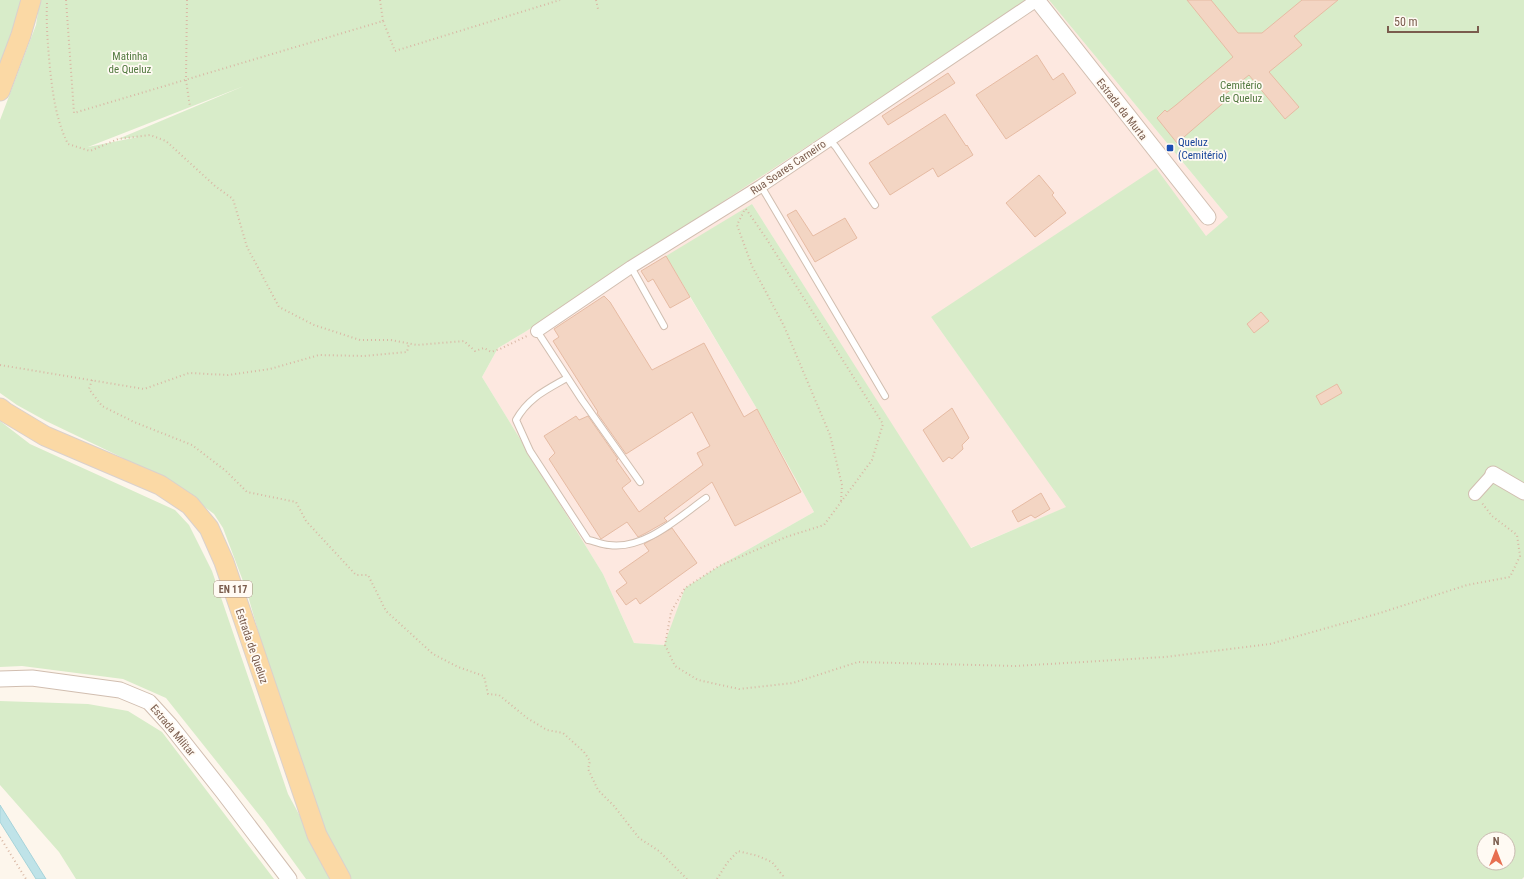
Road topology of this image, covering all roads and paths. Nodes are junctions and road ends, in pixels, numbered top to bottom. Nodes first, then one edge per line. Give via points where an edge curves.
1 (31, 0) edge
2 (47, 0) edge
3 (66, 0) edge
4 (187, 0) edge
5 (380, 0) edge
6 (560, 0) edge
7 (596, 0) edge
8 (1037, 0) edge
9 (598, 8) dead end
10 (383, 21) junction
11 (186, 80) junction
12 (0, 91) edge
13 (190, 107) dead end
14 (829, 140) junction
15 (760, 186) junction
16 (875, 205) dead end
17 (1208, 217) dead end
18 (631, 267) junction
19 (664, 326) dead end
20 (537, 331) junction
21 (409, 343) junction
22 (0, 365) edge
23 (566, 378) junction
24 (92, 380) junction
25 (885, 396) dead end
26 (0, 408) edge
27 (1493, 474) joint
28 (640, 482) dead end
29 (1524, 492) edge
30 (1475, 494) joint
31 (706, 498) dead end
32 (841, 502) junction
33 (0, 679) edge
34 (0, 837) edge
35 (26, 879) edge
36 (289, 879) edge
37 (341, 879) edge
38 (687, 879) edge
39 (717, 879) edge
40 (784, 879) edge

1 - 12 main road
2 - 21 path via 46,27 54,102 61,131 68,144 90,151 118,140 150,135 166,141 232,199 247,248 279,307 314,325 360,340
3 - 11 path via 74,113
4 - 11 path
5 - 10 path
6 - 10 path via 395,51
7 - 9 path
8 - 14 street, Rua Soares Carneiro
8 - 17 street, Estrada da Murta
10 - 11 path
11 - 13 path
14 - 15 street, Rua Soares Carneiro
14 - 16 lane
15 - 18 street, Rua Soares Carneiro
15 - 25 lane
18 - 19 lane
18 - 20 street, Rua Soares Carneiro
20 - 21 path via 491,352 484,348 475,351 464,341 417,345
20 - 23 lane
21 - 24 path via 407,352 364,356 318,355 270,369 228,375 189,373 144,389
22 - 24 path
23 - 28 lane
23 - 31 lane via 541,393 522,409 516,420 530,451 588,540 609,545 631,545 648,539
24 - 38 path via 89,389 102,406 192,445 226,471 247,492 296,502 306,521 356,575 368,576 386,611 433,654 458,667 484,676 488,694 499,695 527,718 547,730 563,732 584,752 590,761 588,769 598,790 639,838 659,851
26 - 37 main road, Estrada de Queluz / EN 117 via 45,436 160,485 190,505 209,528 224,562 317,835
27 - 29 street
27 - 30 street
30 - 32 path via 1492,516 1517,535 1520,556 1510,577 1467,586 1270,644 1165,657 1016,666 858,662 793,683 739,689 698,680 676,666 665,645 671,612 686,588 719,566 786,537 824,525
32 - 32 path via 842,485 830,435 784,326 752,266 736,225 745,208 883,424 872,460
33 - 36 street, Estrada Militar via 32,678 120,690 149,702 223,792
34 - 35 path
39 - 40 path via 738,851 772,862

